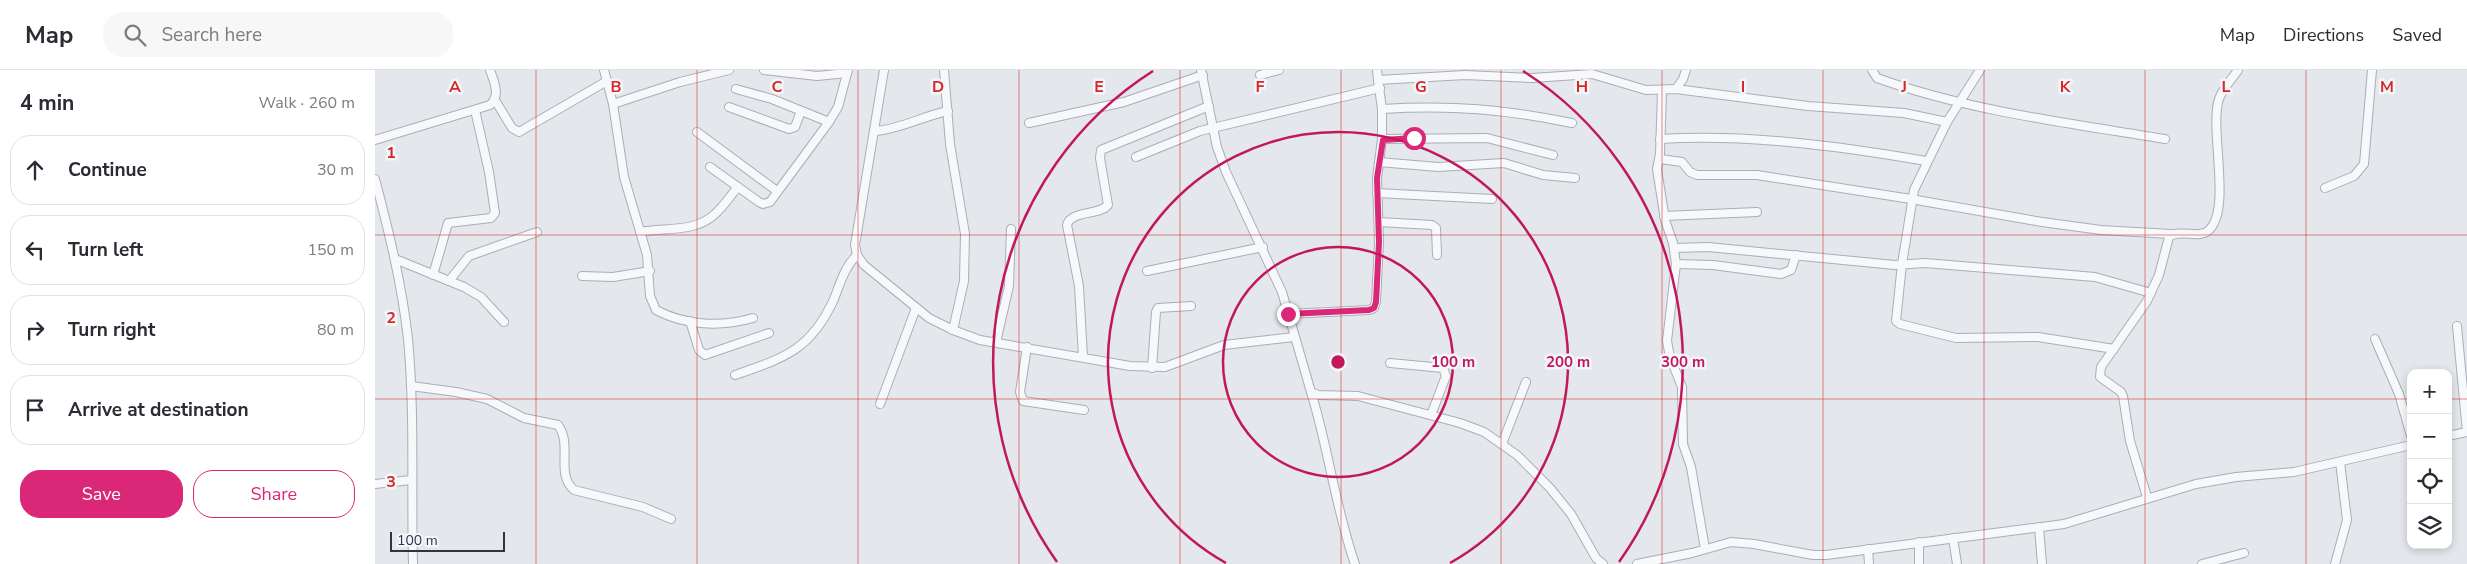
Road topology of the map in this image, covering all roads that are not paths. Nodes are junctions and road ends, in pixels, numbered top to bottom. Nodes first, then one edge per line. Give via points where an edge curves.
1 (490, 70) edge
2 (604, 70) edge
3 (729, 70) edge
4 (763, 70) edge
5 (884, 70) edge
6 (944, 70) edge
7 (1279, 70) edge
8 (1377, 70) edge
9 (1686, 70) edge
10 (1873, 70) edge
11 (1980, 70) edge
12 (2238, 70) edge
13 (2372, 70) edge
14 (848, 72) edge
15 (1202, 72) edge
16 (1261, 74) dead end
17 (607, 81) junction
18 (1379, 84) junction
19 (736, 88) dead end
20 (1676, 89) junction
21 (1661, 91) junction
22 (495, 100) junction
23 (1959, 102) junction
24 (613, 104) junction
25 (1209, 106) junction
26 (729, 107) dead end
27 (1382, 109) junction
28 (475, 110) junction
29 (801, 111) junction
30 (948, 111) junction
31 (829, 122) junction
32 (1947, 122) junction
33 (1029, 123) dead end
34 (1573, 123) dead end
35 (1213, 128) junction
36 (876, 131) junction
37 (697, 132) dead end
38 (1660, 139) junction
39 (2165, 139) dead end
40 (375, 140) edge
41 (1383, 140) junction
42 (1553, 155) dead end
43 (1136, 157) dead end
44 (1660, 159) junction
45 (1926, 161) junction
46 (1379, 162) junction
47 (711, 167) dead end
48 (1575, 178) dead end
49 (375, 179) edge
50 (738, 187) junction
51 (2325, 188) dead end
52 (777, 191) junction
53 (1377, 193) junction
54 (1492, 199) dead end
55 (1911, 199) junction
56 (379, 208) edge
57 (1757, 212) dead end
58 (1664, 216) junction
59 (1379, 222) junction
60 (1011, 229) dead end
61 (537, 232) dead end
62 (640, 232) junction
63 (2171, 234) junction
64 (1263, 246) junction
65 (1674, 248) junction
66 (857, 255) junction
67 (1437, 255) dead end
68 (1796, 255) junction
69 (395, 259) junction
70 (1676, 264) junction
71 (1902, 264) junction
72 (650, 271) junction
73 (1147, 271) dead end
74 (433, 275) junction
75 (582, 276) dead end
76 (449, 281) junction
77 (2151, 293) junction
78 (1191, 306) dead end
79 (916, 308) junction
80 (1288, 314) junction
81 (753, 318) dead end
82 (690, 321) junction
83 (505, 322) dead end
84 (2457, 326) dead end
85 (953, 330) junction
86 (769, 333) dead end
87 (1294, 337) junction
88 (2375, 340) dead end
89 (996, 342) junction
90 (1027, 348) junction
91 (2114, 349) junction
92 (1083, 357) junction
93 (1391, 363) dead end
94 (1152, 368) junction
95 (735, 375) dead end
96 (1526, 382) dead end
97 (411, 386) junction
98 (1311, 392) junction
99 (879, 404) dead end
100 (1084, 410) dead end
101 (1431, 415) junction
102 (2407, 422) edge
103 (2467, 432) edge
104 (2452, 435) edge
105 (1503, 444) junction
106 (2407, 446) edge
107 (2340, 462) junction
108 (411, 480) junction
109 (375, 484) edge
110 (2147, 497) junction
111 (671, 519) dead end
112 (2039, 528) junction
113 (1953, 538) junction
114 (1919, 542) junction
115 (1868, 549) junction
116 (1705, 550) junction
117 (2244, 553) dead end
118 (413, 564) edge
119 (1355, 564) edge
120 (1603, 564) edge
121 (1637, 564) edge
122 (1869, 564) edge
123 (1919, 564) edge
124 (1957, 564) edge
125 (2042, 564) edge
126 (2202, 564) edge
127 (2335, 564) edge

1 - 22 street
2 - 17 street
3 - 24 street
4 - 14 street via 817,76
5 - 36 street
6 - 30 street
7 - 16 street
8 - 18 street
9 - 20 street
10 - 23 street via 1877,78
11 - 23 street
12 - 63 street via 2223,90 2216,113 2219,178 2217,212 2212,227 2203,234
13 - 51 street via 2364,164 2354,176
14 - 31 street via 838,107
15 - 25 street
15 - 33 street via 1123,102
17 - 22 street via 519,132 511,128
17 - 24 street
18 - 21 street via 1465,75 1532,78 1592,74 1646,90
18 - 27 street
18 - 35 street
19 - 29 street
20 - 21 street
20 - 32 street via 1808,106 1904,113
21 - 38 street
22 - 28 street
23 - 32 street
23 - 39 street
24 - 62 street via 624,177
25 - 35 street
25 - 92 street via 1101,150 1108,205 1101,211 1072,218 1067,225 1079,286
26 - 29 street via 789,129 795,127
27 - 34 street via 1423,106 1492,108
27 - 41 street
28 - 40 street
28 - 74 street via 495,213 491,218 448,224
29 - 31 street
30 - 36 street via 926,115 899,128
30 - 85 street via 965,250 964,281
31 - 52 street
32 - 45 street
35 - 43 street
35 - 64 street via 1226,172
36 - 66 street via 855,232
37 - 52 street
38 - 44 street
38 - 45 street via 1736,139 1880,153
41 - 42 street via 1487,138
41 - 46 street
44 - 55 street via 1683,162 1690,172 1697,175 1757,175
44 - 58 street via 1657,169
45 - 55 street
46 - 48 street via 1439,167 1504,164 1543,175
46 - 53 street
47 - 50 street
49 - 56 street
50 - 52 street via 763,204 770,202
50 - 62 street via 706,222
53 - 54 street
53 - 59 street
55 - 63 street via 2101,230
55 - 71 street
56 - 69 street
57 - 58 street
58 - 65 street
59 - 67 street via 1433,224
59 - 80 street via 1374,308
60 - 89 street via 1009,286
61 - 76 street via 469,256
62 - 72 street
63 - 77 street
64 - 73 street
64 - 80 street
65 - 68 street via 1708,247
65 - 70 street
66 - 79 street via 864,265
66 - 95 street via 847,268 833,301 806,342 775,361
68 - 70 street via 1791,270 1781,274 1713,265
68 - 71 street
69 - 74 street
69 - 97 street via 408,338
70 - 116 street via 1667,341 1682,387 1683,444 1691,467
71 - 77 street via 1925,262 2101,278
71 - 91 street via 1896,317 1900,324 1956,338 2038,337
72 - 75 street via 613,277
72 - 82 street via 650,296 656,310
74 - 76 street
76 - 83 street via 481,297
77 - 91 street
78 - 94 street via 1158,308 1155,312
79 - 85 street
79 - 99 street
80 - 87 street
81 - 82 street via 718,325
82 - 86 street via 699,350 705,355
84 - 103 street
85 - 89 street
87 - 94 street via 1224,345 1179,364
87 - 98 street
88 - 102 street via 2399,394
89 - 90 street
90 - 92 street
90 - 100 street via 1020,392 1023,400
91 - 110 street via 2101,367 2100,377 2123,396 2130,441
92 - 94 street
93 - 101 street via 1443,368 1446,376
96 - 105 street
97 - 108 street
97 - 111 street via 487,399 524,418 558,425 564,438 565,478 574,490 624,501
98 - 101 street via 1358,396
98 - 119 street via 1325,437 1336,504
101 - 105 street via 1484,432
103 - 104 street
105 - 120 street via 1550,488
106 - 107 street
107 - 110 street via 2294,472 2216,480
107 - 127 street via 2347,520
108 - 109 street
108 - 118 street
110 - 112 street via 2086,518
112 - 113 street
112 - 125 street
113 - 114 street
113 - 124 street
114 - 115 street
114 - 123 street
115 - 116 street via 1813,555 1731,542
115 - 122 street
116 - 121 street
117 - 126 street

